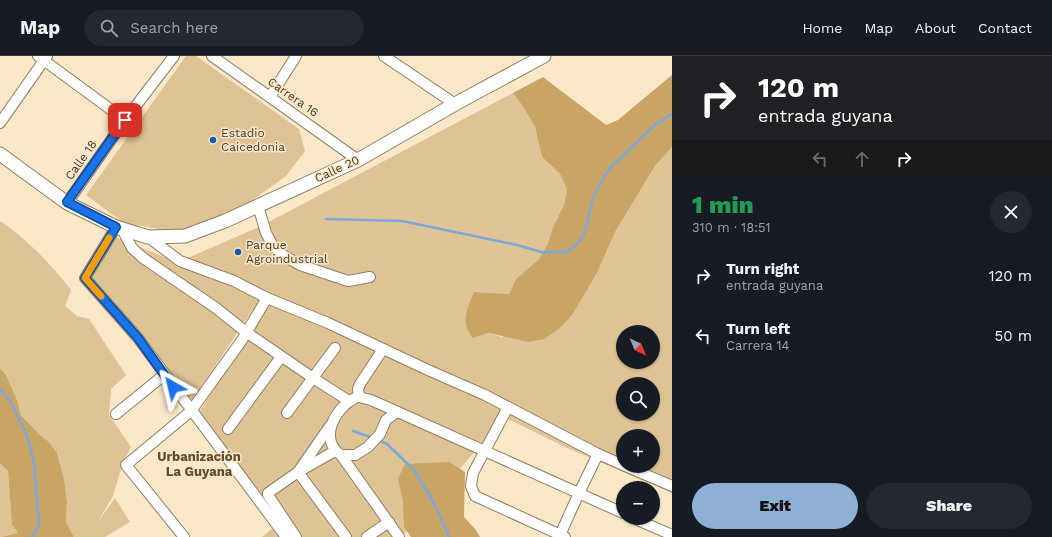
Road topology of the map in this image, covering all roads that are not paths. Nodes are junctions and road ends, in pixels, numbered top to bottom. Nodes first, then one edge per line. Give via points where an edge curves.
1 (174, 56) edge
2 (212, 56) edge
3 (296, 56) edge
4 (384, 56) edge
5 (544, 56) edge
6 (43, 57) edge
7 (270, 97) junction
8 (454, 104) junction
9 (125, 120) junction
10 (0, 123) edge
11 (0, 154) edge
12 (358, 160) junction
13 (67, 202) junction
14 (258, 206) junction
15 (119, 228) junction
16 (148, 238) junction
17 (370, 277) dead end
18 (267, 298) junction
19 (246, 332) junction
20 (335, 348) dead end
21 (383, 349) junction
22 (281, 357) junction
23 (164, 375) junction
24 (313, 378) junction
25 (359, 397) junction
26 (349, 402) junction
27 (381, 404) junction
28 (508, 407) junction
29 (191, 411) junction
30 (396, 412) junction
31 (287, 413) dead end
32 (116, 414) dead end
33 (386, 420) junction
34 (331, 424) junction
35 (228, 430) dead end
36 (485, 452) junction
37 (338, 453) junction
38 (598, 454) junction
39 (355, 455) junction
40 (616, 462) edge
41 (350, 467) junction
42 (298, 472) junction
43 (641, 473) edge
44 (672, 486) edge
45 (579, 493) junction
46 (616, 510) edge
47 (388, 522) junction
48 (650, 525) edge
49 (672, 535) edge
50 (563, 536) edge
51 (184, 537) edge
52 (286, 537) edge
53 (296, 537) edge
54 (346, 537) edge
55 (368, 537) edge
56 (399, 537) edge

1 - 9 street, Calle 18
2 - 7 street, Carrera 16
3 - 7 street
4 - 8 street
5 - 8 main road, Calle 20
6 - 9 street
6 - 10 street
7 - 12 street, Carrera 16
8 - 12 main road, Calle 20
9 - 13 street, Calle 18
11 - 13 main road, Calle 20
12 - 14 main road, Calle 20
13 - 15 main road, Calle 20
14 - 16 main road, Calle 20 via 185,236
14 - 17 street via 269,240 283,255 300,265 348,281
15 - 16 main road, Calle 20
15 - 19 street via 132,248 143,258
15 - 23 street via 85,278 138,338
16 - 18 street via 180,261 234,281
18 - 19 street
18 - 21 street
19 - 22 street
19 - 29 street
20 - 24 street
21 - 25 street via 360,384
21 - 28 street
22 - 24 street
22 - 35 street
23 - 29 street
23 - 32 street
24 - 26 street
24 - 31 street
25 - 26 street
25 - 27 street
26 - 34 street
27 - 30 street
27 - 33 street
28 - 36 street
28 - 38 street
29 - 51 street via 126,465
29 - 52 street
30 - 33 street
30 - 36 street
33 - 39 street via 374,441
34 - 37 street via 331,443
34 - 42 street
36 - 45 street
36 - 50 street via 474,473 471,486 475,496
37 - 39 street
37 - 41 street
37 - 42 street
38 - 40 street
38 - 45 street
39 - 41 street
41 - 47 street
42 - 53 street via 268,495
42 - 54 street
43 - 44 street
45 - 46 street
45 - 50 street
47 - 55 street
47 - 56 street
48 - 49 street

